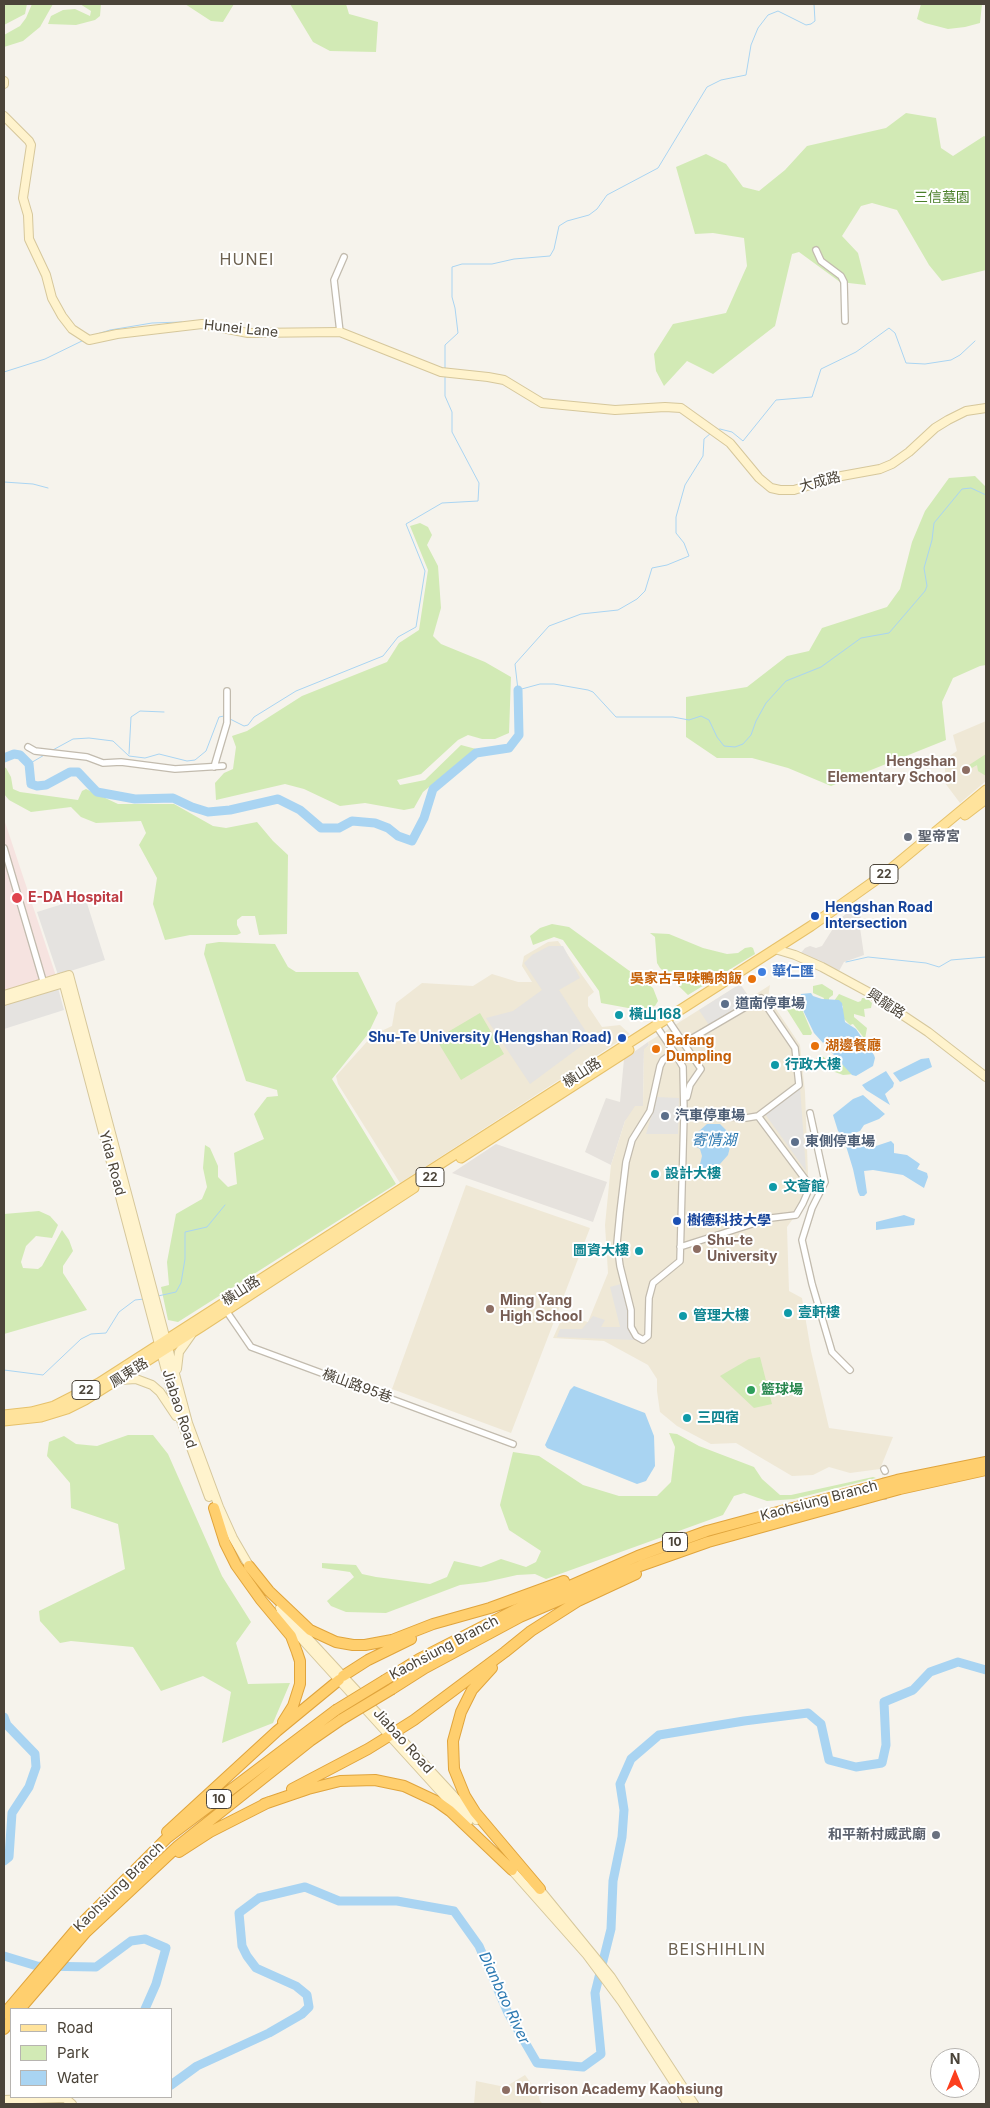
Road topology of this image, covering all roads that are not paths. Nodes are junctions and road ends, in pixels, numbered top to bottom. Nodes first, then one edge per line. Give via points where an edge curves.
1 (4, 116) edge
2 (816, 250) dead end
3 (344, 257) dead end
4 (845, 321) dead end
5 (340, 332) junction
6 (665, 407) joint
7 (986, 408) edge
8 (227, 691) dead end
9 (28, 747) dead end
10 (223, 766) dead end
11 (214, 767) junction
12 (986, 790) edge
13 (986, 799) edge
14 (4, 848) edge
15 (779, 949) junction
16 (44, 986) junction
17 (4, 995) edge
18 (4, 1001) edge
19 (670, 1023) junction
20 (659, 1030) junction
21 (684, 1044) junction
22 (674, 1052) junction
23 (986, 1077) edge
24 (810, 1113) dead end
25 (684, 1114) junction
26 (758, 1116) junction
27 (680, 1247) junction
28 (223, 1307) junction
29 (201, 1326) junction
30 (164, 1345) junction
31 (850, 1370) dead end
32 (105, 1388) junction
33 (179, 1389) junction
34 (4, 1415) edge
35 (4, 1421) edge
36 (183, 1428) junction
37 (513, 1444) dead end
38 (986, 1462) edge
39 (986, 1470) edge
40 (214, 1508) junction
41 (695, 1546) junction
42 (657, 1549) junction
43 (249, 1566) junction
44 (479, 1611) junction
45 (506, 1652) junction
46 (341, 1678) junction
47 (339, 1714) junction
48 (277, 1731) junction
49 (392, 1734) junction
50 (264, 1804) junction
51 (153, 1869) junction
52 (512, 1870) junction
53 (540, 1889) junction
54 (109, 1896) junction
55 (82, 1929) junction
56 (589, 1953) junction
57 (609, 1979) junction
58 (21, 2008) edge
59 (4, 2014) edge
60 (4, 2100) edge
61 (72, 2104) edge
62 (688, 2104) edge
63 (694, 2104) edge

1 - 5 street, Hunei Lane via 30,145 23,198 29,239 46,275 52,298 72,329 83,337 97,340 117,334 202,324 248,333
2 - 4 street via 821,261 844,282
3 - 5 street via 334,280
5 - 6 street, Hunei Lane via 440,372 504,380 542,403 615,410
6 - 7 street, 大成路 via 681,408 730,443 771,488 794,490 892,464 934,428 966,411
8 - 11 street via 227,722
9 - 11 street via 35,751 87,756 103,764 121,762 175,769
10 - 11 street
12 - 15 main road, 橫山路 / 22 via 887,872
13 - 15 main road, 橫山路 / 22 via 890,877
14 - 16 street
15 - 19 main road, 橫山路 / 22
15 - 23 street, 興龍路 via 868,992 928,1032
15 - 28 main road, 橫山路 / 22
16 - 17 street, Yida Road
16 - 18 street, Yida Road
16 - 30 street, Yida Road via 66,981
19 - 20 main road, 橫山路 / 22
19 - 21 street
20 - 22 street
20 - 28 main road, 橫山路 / 22
21 - 25 street via 701,1069 690,1085
21 - 26 street via 761,998 795,1048 798,1085
22 - 25 street via 683,1067
22 - 27 street via 663,1060 650,1111 632,1140 620,1212 617,1243 620,1266 631,1310 631,1327 643,1340 648,1336 649,1298 653,1283 680,1261
24 - 31 street via 824,1182 802,1240 832,1352
25 - 26 street
25 - 27 street
26 - 27 street via 808,1183 809,1189 796,1215 771,1218
28 - 29 main road, 橫山路 / 22
28 - 30 main road, 橫山路 / 22
28 - 37 street, 橫山路95巷 via 251,1347
29 - 30 main road, 橫山路 / 22
29 - 33 street via 179,1352
30 - 32 main road, 鳳東路 / 22
30 - 33 street, Jiabao Road
30 - 34 main road, 鳳東路 / 22 via 71,1399 31,1412
30 - 36 street, Jiabao Road
32 - 35 main road, 鳳東路 / 22 via 67,1409 41,1417
32 - 36 street via 127,1378 147,1382 160,1392
33 - 43 street, Jiabao Road via 219,1507
36 - 40 street, Jiabao Road
38 - 42 highway, Kaohsiung Branch / 10 via 887,1482 707,1530
39 - 41 highway, Kaohsiung Branch / 10 via 900,1489
40 - 46 street, Jiabao Road via 251,1578 287,1623
40 - 48 highway via 236,1565 288,1631 298,1652 301,1673 298,1694
41 - 45 highway via 578,1601 531,1631
41 - 47 highway, Kaohsiung Branch / 10, bridge via 520,1617 392,1689
42 - 44 highway
42 - 47 highway, Kaohsiung Branch / 10, bridge via 517,1609 419,1659
43 - 44 highway via 305,1625 336,1642 353,1645 379,1643
43 - 46 street, Jiabao Road
44 - 46 highway via 404,1642 360,1664
45 - 49 highway
45 - 53 highway via 472,1690 461,1712 453,1742 454,1769 475,1812
46 - 48 highway
46 - 49 street, Jiabao Road
47 - 51 highway, Kaohsiung Branch / 10
47 - 54 highway, Kaohsiung Branch / 10 via 167,1838
48 - 54 highway via 176,1823
49 - 50 highway
49 - 52 street, Jiabao Road
49 - 53 street, Jiabao Road
50 - 51 highway via 210,1832
50 - 52 highway via 340,1781 375,1780 404,1786 450,1811
51 - 55 highway, Kaohsiung Branch / 10
52 - 56 street, Jiabao Road
53 - 56 street, Jiabao Road
54 - 55 highway, Kaohsiung Branch / 10
55 - 58 highway, Kaohsiung Branch / 10
55 - 59 highway, Kaohsiung Branch / 10
56 - 57 street, Jiabao Road
57 - 62 street, Jiabao Road
57 - 63 street, Jiabao Road
60 - 61 street via 65,2098

